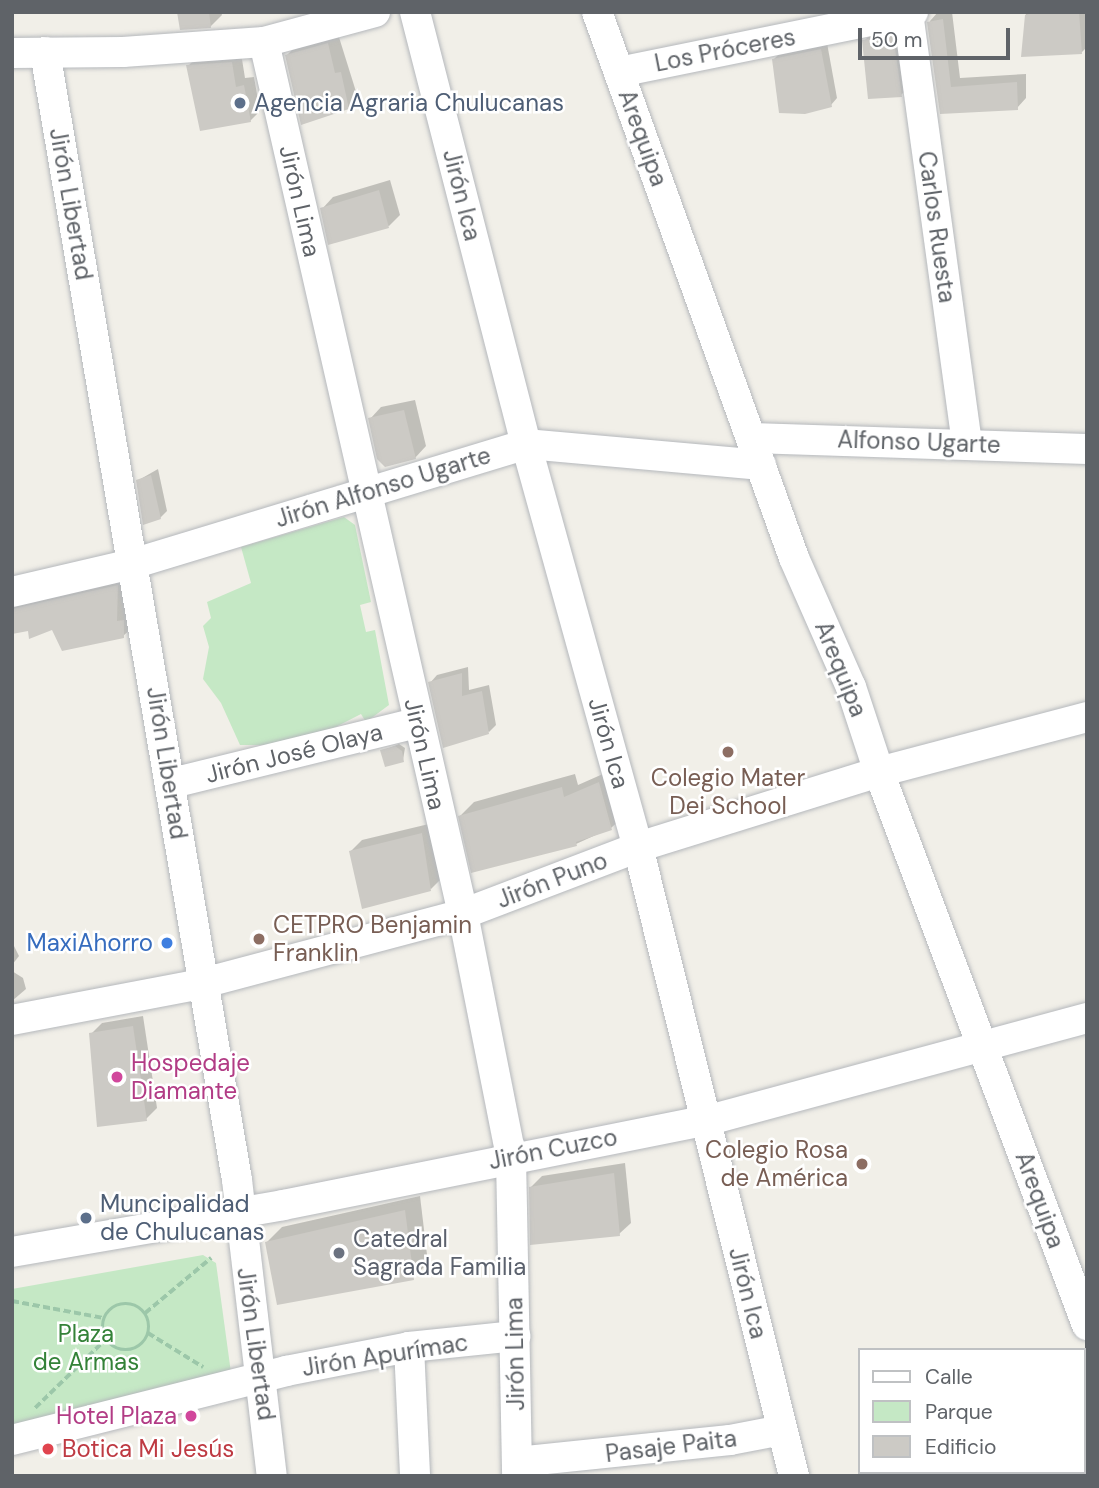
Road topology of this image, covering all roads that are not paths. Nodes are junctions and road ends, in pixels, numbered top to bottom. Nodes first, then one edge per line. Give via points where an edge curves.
1 (375, 12) edge
2 (415, 12) edge
3 (597, 12) edge
4 (911, 13) edge
5 (264, 42) junction
6 (12, 52) edge
7 (45, 52) junction
8 (619, 72) junction
9 (967, 442) junction
10 (526, 444) junction
11 (1087, 449) edge
12 (757, 451) junction
13 (367, 491) junction
14 (132, 564) junction
15 (12, 592) edge
16 (1087, 717) edge
17 (416, 723) junction
18 (879, 772) junction
19 (172, 783) junction
20 (638, 847) junction
21 (463, 914) junction
22 (200, 984) junction
23 (1087, 1018) edge
24 (12, 1020) edge
25 (981, 1043) junction
26 (705, 1121) junction
27 (510, 1157) junction
28 (238, 1212) junction
29 (12, 1252) edge
30 (1087, 1325) edge
31 (515, 1336) junction
32 (408, 1347) junction
33 (263, 1377) junction
34 (782, 1430) junction
35 (12, 1440) edge
36 (517, 1469) edge
37 (272, 1476) edge
38 (415, 1476) edge
39 (794, 1476) edge

1 - 5 street
2 - 10 street, Jirón Ica
3 - 8 street, Arequipa
4 - 8 street, Los Próceres
4 - 9 street, Carlos Ruesta
5 - 7 street via 123,52
5 - 13 street, Jirón Lima
6 - 7 street
7 - 14 street, Jirón Libertad
8 - 12 street, Arequipa
9 - 11 street, Alfonso Ugarte
9 - 12 street, Alfonso Ugarte
10 - 12 street, Jirón Alfonso Ugarte
10 - 13 street, Jirón Alfonso Ugarte
10 - 20 street, Jirón Ica
12 - 18 street, Arequipa via 794,558 851,687
13 - 14 street, Jirón Alfonso Ugarte
13 - 17 street, Jirón Lima
14 - 15 street, Jirón Alfonso Ugarte
14 - 19 street, Jirón Libertad
16 - 18 street, Jirón Puno
17 - 19 street, Jirón José Olaya
17 - 21 street, Jirón Lima
18 - 20 street, Jirón Puno
18 - 25 street, Arequipa
19 - 22 street, Jirón Libertad
20 - 21 street, Jirón Puno
20 - 26 street, Jirón Ica
21 - 22 street, Jirón Puno
21 - 27 street, Jirón Lima
22 - 24 street, Jirón Puno
22 - 28 street, Jirón Libertad via 237,1180
23 - 25 street, Jirón Cuzco
25 - 26 street, Jirón Cuzco
25 - 30 street, Arequipa
26 - 27 street, Jirón Cuzco
26 - 34 street, Jirón Ica
27 - 28 street, Jirón Cuzco
27 - 31 street, Jirón Lima
28 - 29 street, Jirón Cuzco
28 - 33 street, Jirón Libertad
31 - 32 street, Jirón Apurímac
31 - 36 street, Jirón Lima
32 - 33 street, Jirón Apurímac
32 - 38 street
33 - 35 street, Jirón Apurímac
33 - 37 street, Jirón Libertad
34 - 36 street, Pasaje Paita
34 - 39 street, Jirón Ica

